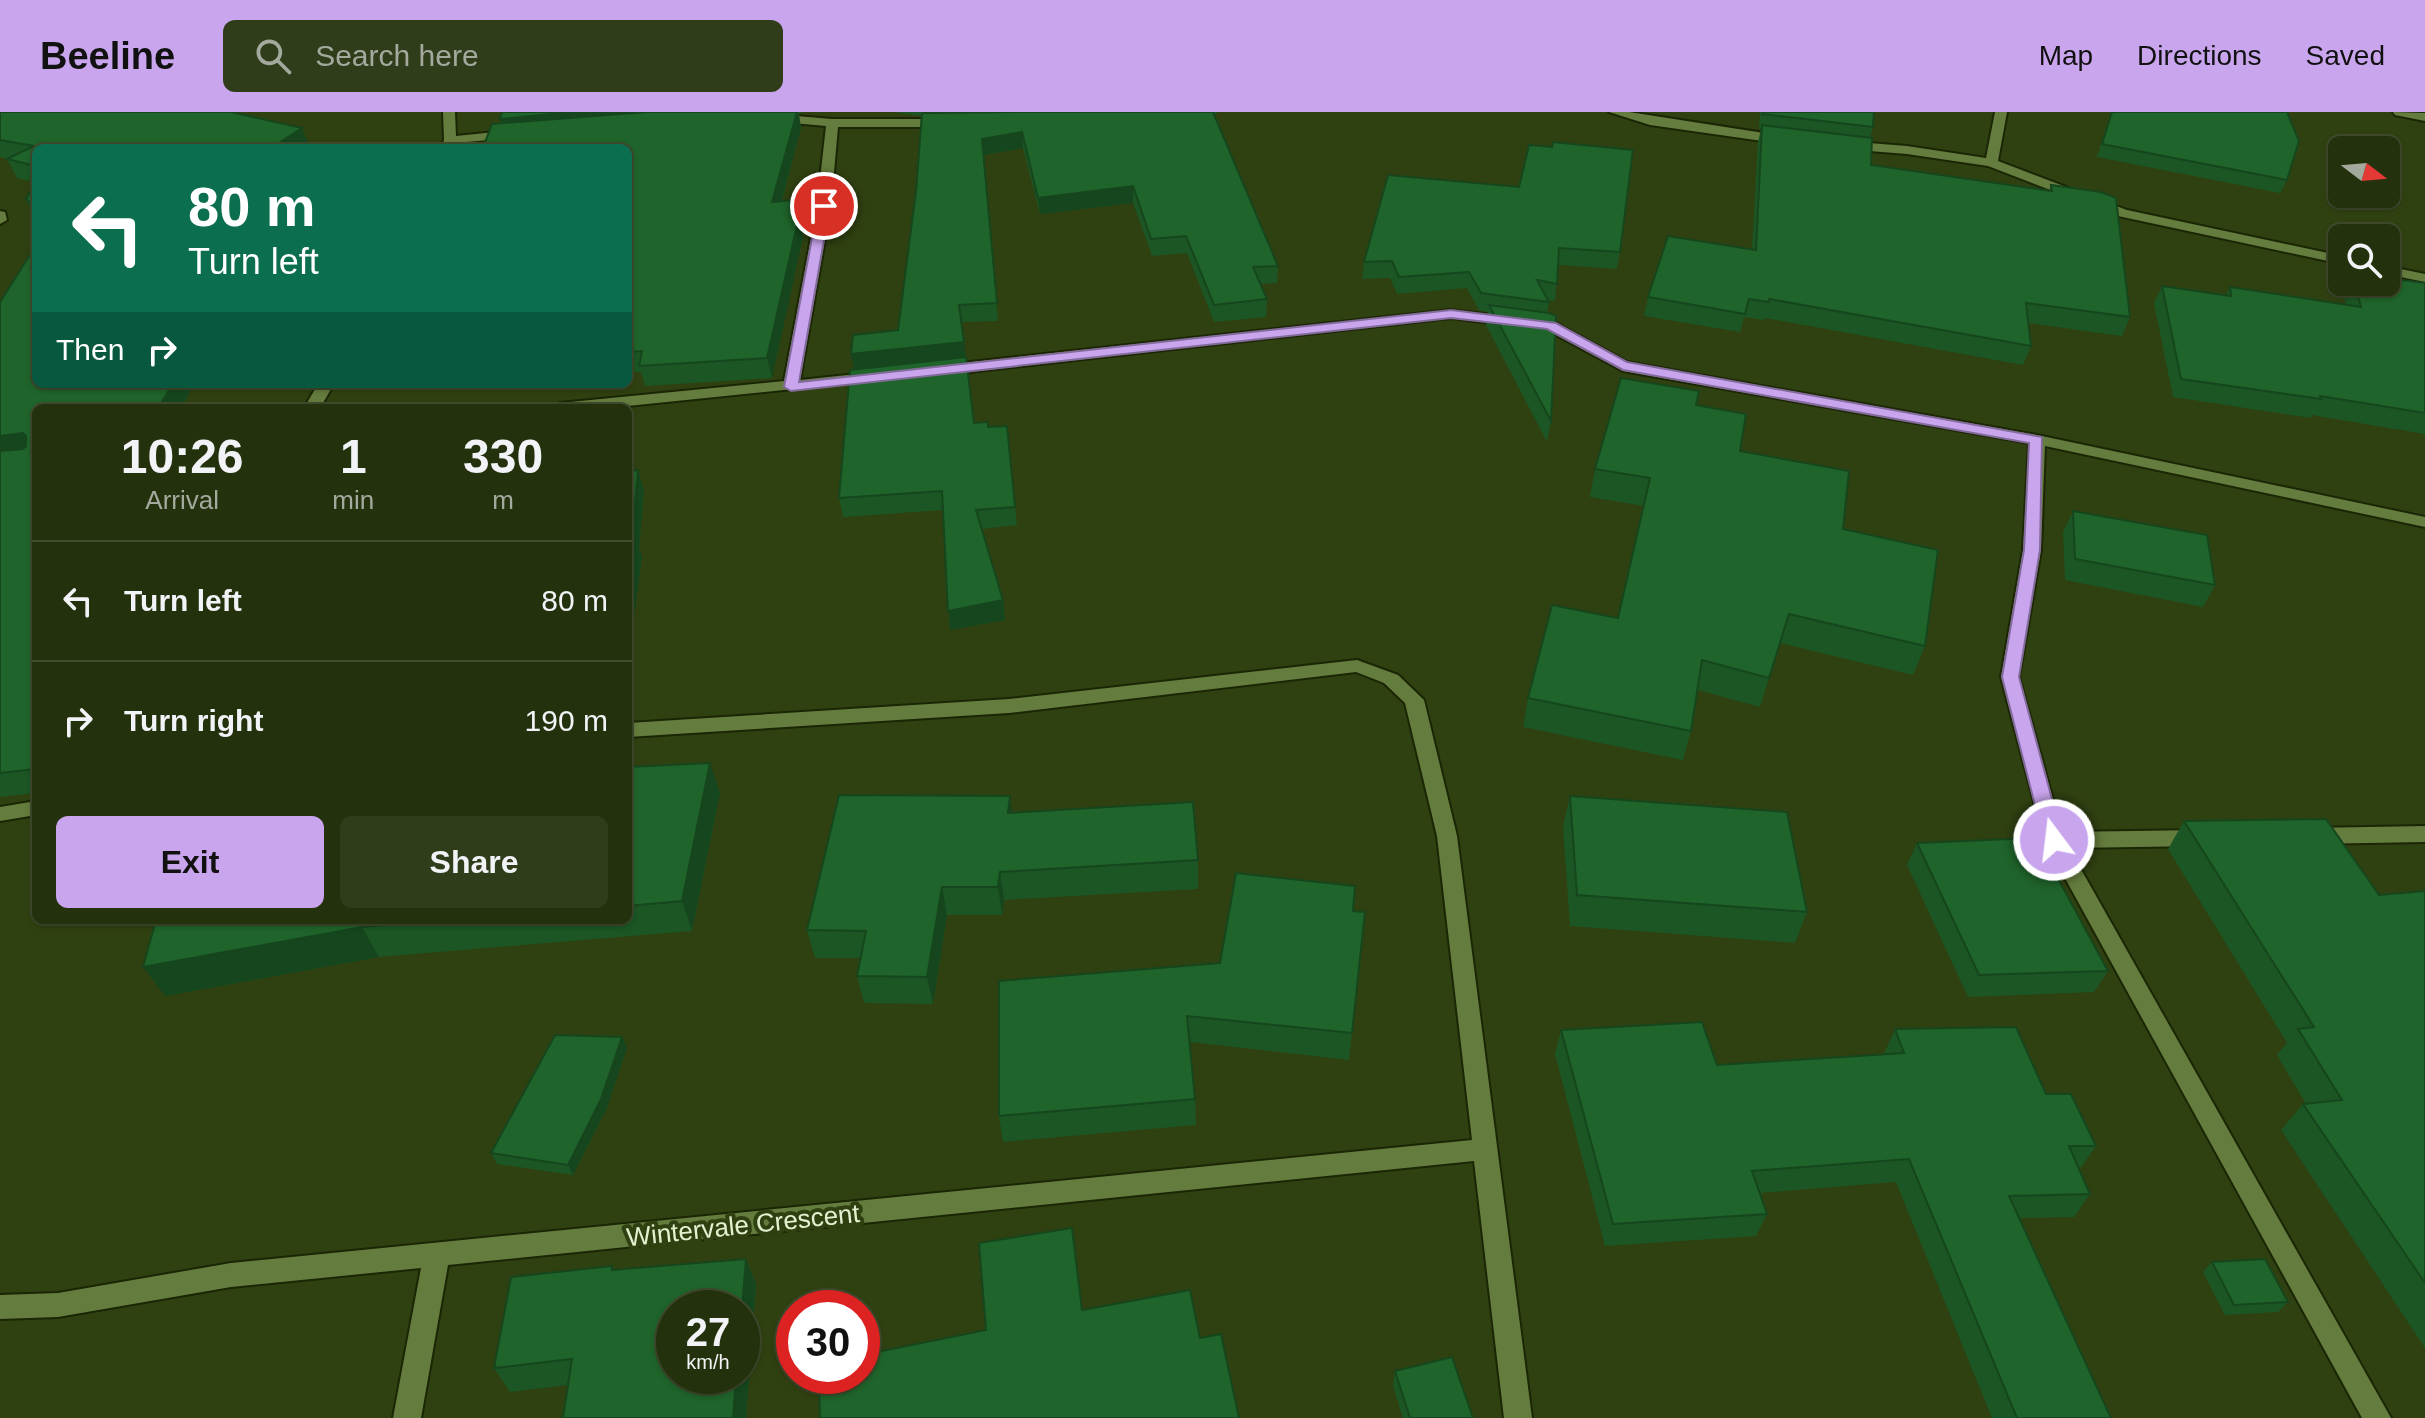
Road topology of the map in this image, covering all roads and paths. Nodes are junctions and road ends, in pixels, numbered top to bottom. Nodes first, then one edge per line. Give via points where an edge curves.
1 (449, 112) edge
2 (1615, 112) edge
3 (2001, 112) edge
4 (2399, 112) edge
5 (2425, 117) edge
6 (764, 118) edge
7 (832, 123) junction
8 (967, 123) edge
9 (527, 133) edge
10 (1805, 142) edge
11 (448, 144) edge
12 (1834, 144) edge
13 (1991, 163) junction
14 (2328, 257) edge
15 (2400, 273) edge
16 (2425, 278) edge
17 (933, 371) edge
18 (885, 376) edge
19 (791, 387) junction
20 (604, 404) edge
21 (2037, 440) junction
22 (2425, 522) edge
23 (632, 730) edge
24 (32, 809) edge
25 (0, 814) edge
26 (2425, 834) edge
27 (2286, 837) edge
28 (2224, 838) edge
29 (2054, 840) junction
30 (1486, 1149) junction
31 (436, 1257) junction
32 (0, 1307) edge
33 (407, 1418) edge
34 (1518, 1418) edge
35 (2377, 1418) edge

1 - 11 street
2 - 10 street
3 - 13 street
4 - 5 street
6 - 7 street
7 - 8 street
7 - 19 street via 824,206
9 - 11 street
12 - 13 street
13 - 14 street via 2123,213
15 - 16 street
17 - 21 street via 1451,314 1551,326 1623,366
18 - 19 street
19 - 20 street
21 - 22 street
21 - 29 street via 2032,550 2010,677
23 - 30 street via 1009,706 1357,666 1391,679 1414,700 1447,836
24 - 25 street
26 - 27 street
28 - 29 street
29 - 35 street
30 - 31 street, Wintervale Crescent
30 - 34 street
31 - 32 street, Wintervale Crescent via 231,1275 58,1305
31 - 33 street

